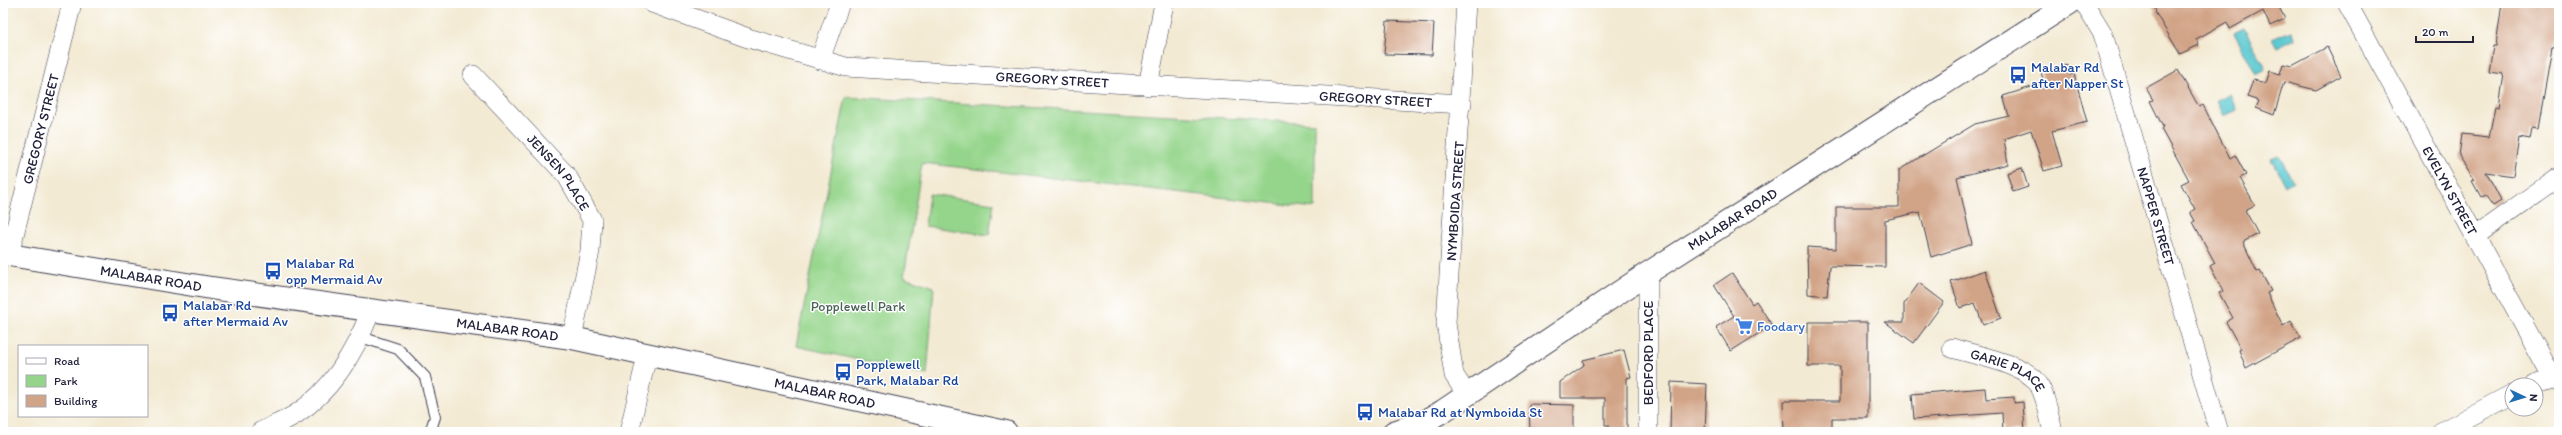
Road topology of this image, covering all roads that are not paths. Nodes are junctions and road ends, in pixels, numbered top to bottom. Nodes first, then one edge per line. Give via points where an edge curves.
1 (72, 3) edge
2 (652, 3) edge
3 (840, 3) edge
4 (1164, 3) edge
5 (1466, 3) edge
6 (2070, 3) edge
7 (2084, 3) edge
8 (2347, 3) edge
9 (820, 60) junction
10 (473, 76) dead end
11 (1148, 86) junction
12 (1462, 104) junction
13 (2559, 177) edge
14 (2475, 236) junction
15 (6, 255) edge
16 (1648, 273) junction
17 (371, 310) junction
18 (361, 336) junction
19 (572, 338) junction
20 (1952, 348) dead end
21 (647, 356) junction
22 (2556, 377) edge
23 (2544, 381) edge
24 (1467, 395) junction
25 (2504, 398) edge
26 (955, 427) edge
27 (260, 432) edge
28 (430, 432) edge
29 (629, 432) edge
30 (1006, 432) edge
31 (1394, 432) edge
32 (1648, 432) edge
33 (2053, 432) edge
34 (2219, 432) edge
35 (2441, 432) edge

1 - 15 street, GREGORY STREET
2 - 9 street, GREGORY STREET via 748,38
3 - 9 street
4 - 11 street
5 - 12 street, NYMBOIDA STREET
6 - 16 main road, MALABAR ROAD
7 - 34 street, NAPPER STREET via 2104,34
8 - 14 street, EVELYN STREET
9 - 11 street, GREGORY STREET via 846,67
10 - 19 street, JENSEN PLACE via 567,176 592,220 590,250
11 - 12 street, GREGORY STREET
12 - 24 street, NYMBOIDA STREET via 1446,324 1454,375
13 - 14 street
14 - 22 street, EVELYN STREET
15 - 17 main road, MALABAR ROAD via 211,288
16 - 24 main road, MALABAR ROAD
16 - 32 street, BEDFORD PLACE
17 - 18 street
17 - 19 main road, MALABAR ROAD
18 - 27 street via 340,371 318,395 296,414
18 - 28 lane via 398,349 425,377 435,417
19 - 21 main road, MALABAR ROAD
20 - 33 street, GARIE PLACE via 2029,373 2038,383 2046,402
21 - 26 main road, MALABAR ROAD
21 - 29 street
22 - 23 street
24 - 31 main road, MALABAR ROAD via 1424,422
25 - 35 street
26 - 30 main road, MALABAR ROAD

